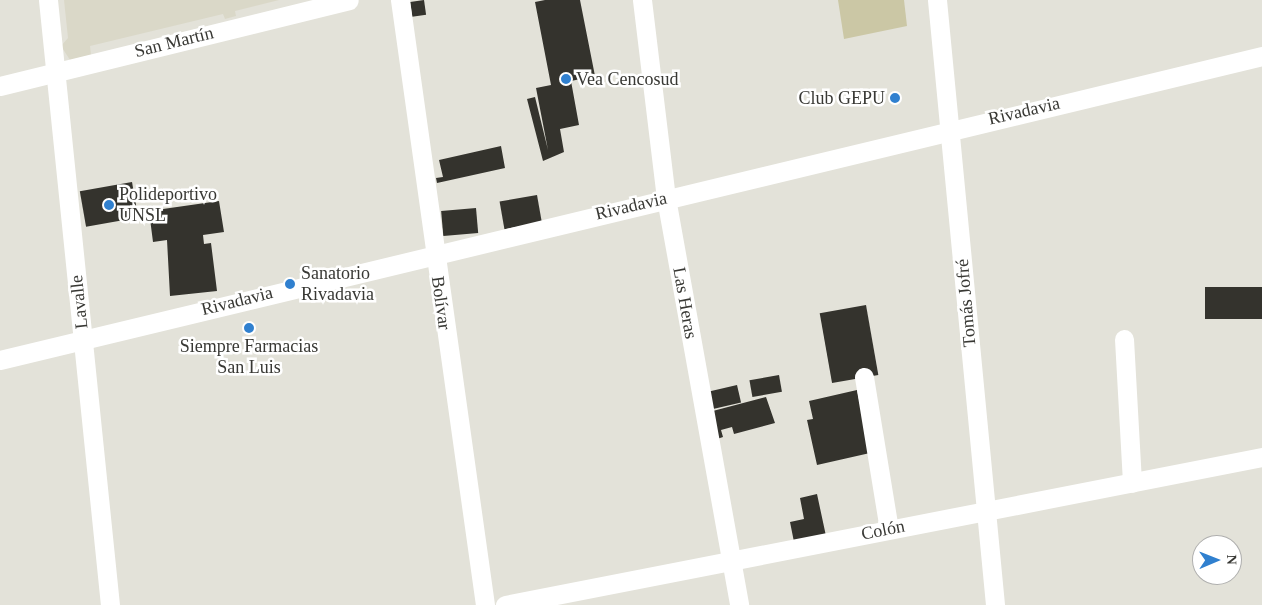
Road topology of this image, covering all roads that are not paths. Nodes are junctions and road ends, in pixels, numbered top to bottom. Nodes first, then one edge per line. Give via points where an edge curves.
1 (48, 0) edge
2 (349, 0) edge
3 (400, 0) edge
4 (642, 0) edge
5 (937, 0) edge
6 (1262, 56) edge
7 (56, 71) junction
8 (0, 86) edge
9 (949, 128) junction
10 (666, 198) junction
11 (433, 253) junction
12 (83, 339) junction
13 (1124, 339) dead end
14 (0, 360) edge
15 (864, 377) dead end
16 (1262, 457) edge
17 (1132, 483) junction
18 (985, 511) junction
19 (889, 529) junction
20 (732, 559) junction
21 (110, 605) edge
22 (485, 605) edge
23 (505, 605) edge
24 (739, 605) edge
25 (995, 605) edge

1 - 7 street, Lavalle
2 - 7 street, San Martín
3 - 11 street, Bolívar
4 - 10 street, Las Heras
5 - 9 street, Tomás Jofré
6 - 9 street, Rivadavia
7 - 8 street, San Martín
7 - 12 street, Lavalle
9 - 10 street, Rivadavia
9 - 18 street, Tomás Jofré
10 - 11 street, Rivadavia
10 - 20 street, Las Heras
11 - 12 street, Rivadavia
11 - 22 street, Bolívar
12 - 14 street, Rivadavia
12 - 21 street, Lavalle
13 - 17 street
15 - 19 street
16 - 17 street, Colón
17 - 18 street, Colón
18 - 19 street, Colón
18 - 25 street, Tomás Jofré
19 - 20 street, Colón
20 - 23 street, Colón
20 - 24 street, Las Heras

